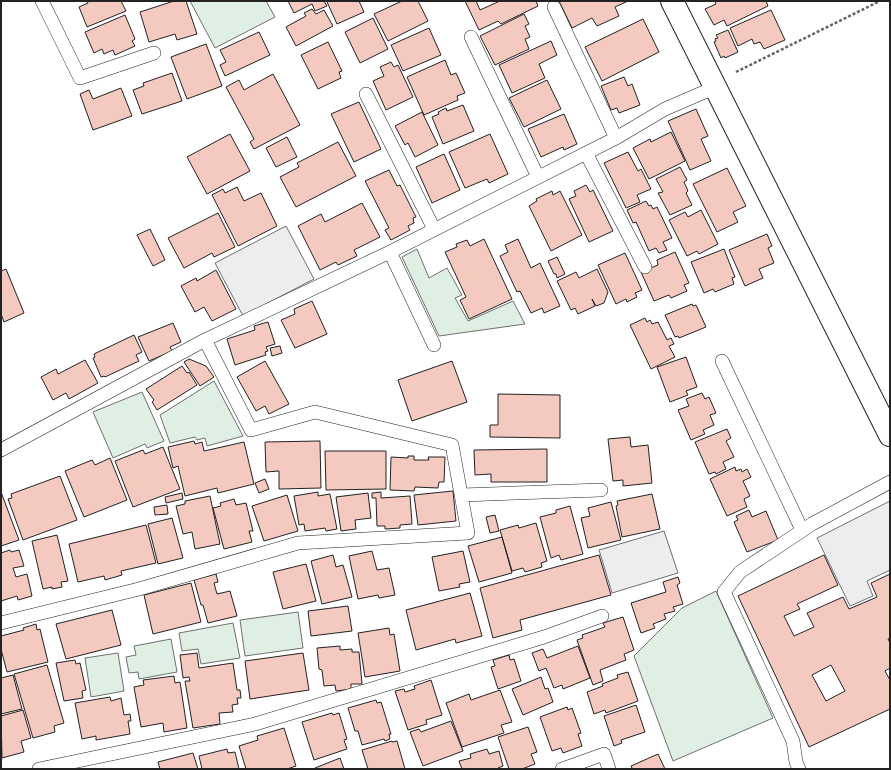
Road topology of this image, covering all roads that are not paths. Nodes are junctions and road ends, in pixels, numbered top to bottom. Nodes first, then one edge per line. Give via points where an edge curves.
1 (42, 1) edge
2 (672, 1) edge
3 (554, 6) dead end
4 (471, 38) dead end
5 (154, 53) dead end
6 (715, 85) junction
7 (366, 94) dead end
8 (616, 138) junction
9 (586, 153) junction
10 (538, 177) junction
11 (434, 229) junction
12 (390, 252) junction
13 (645, 267) dead end
14 (205, 340) junction
15 (434, 345) dead end
16 (722, 361) dead end
17 (890, 435) edge
18 (1, 450) edge
19 (890, 482) edge
20 (602, 490) dead end
21 (462, 495) junction
22 (802, 530) junction
23 (602, 616) dead end
24 (1, 623) edge
25 (39, 769) edge
26 (562, 769) edge
27 (609, 769) edge
28 (799, 769) edge

1 - 5 lane via 80,78
2 - 6 street
3 - 8 lane
4 - 10 lane
6 - 8 lane via 665,109
6 - 17 street
7 - 11 lane
8 - 9 lane
9 - 10 lane
9 - 13 lane
10 - 11 lane
11 - 12 lane
12 - 14 lane
12 - 15 lane
14 - 18 lane
14 - 21 lane via 251,430 315,412 452,445
16 - 22 lane
19 - 22 lane
20 - 21 lane
21 - 24 lane via 468,533 298,543 139,589
22 - 28 lane via 740,572 724,592 793,741
23 - 25 lane via 536,640 255,724
26 - 27 lane via 604,754

